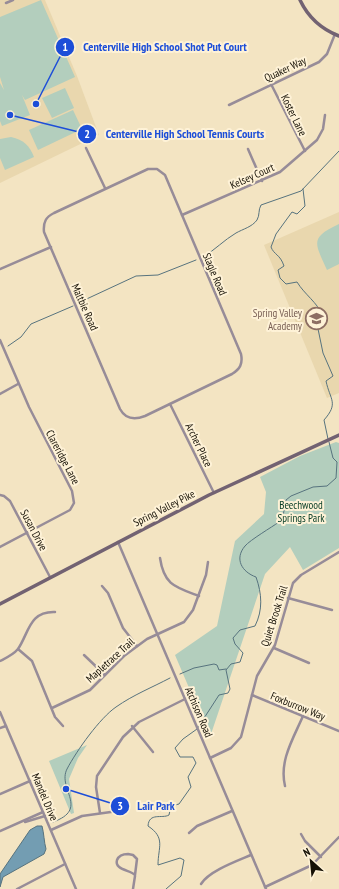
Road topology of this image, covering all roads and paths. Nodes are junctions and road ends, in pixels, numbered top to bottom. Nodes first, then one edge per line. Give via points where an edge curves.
1 (13, 0) edge
2 (300, 0) edge
3 (6, 3) dead end
4 (337, 35) edge
5 (271, 84) junction
6 (229, 105) dead end
7 (325, 115) dead end
8 (86, 148) dead end
9 (248, 149) dead end
10 (305, 152) junction
11 (262, 181) junction
12 (105, 188) junction
13 (182, 215) junction
14 (51, 247) junction
15 (0, 269) edge
16 (0, 340) edge
17 (18, 384) junction
18 (0, 394) edge
19 (170, 404) junction
20 (339, 435) edge
21 (214, 493) junction
22 (0, 495) edge
23 (27, 533) junction
24 (118, 541) junction
25 (0, 547) edge
26 (339, 552) edge
27 (160, 558) dead end
28 (208, 562) dead end
29 (50, 577) junction
30 (102, 586) dead end
31 (198, 596) junction
32 (288, 598) junction
33 (0, 604) edge
34 (332, 610) dead end
35 (55, 612) dead end
36 (158, 634) junction
37 (137, 646) junction
38 (274, 648) junction
39 (18, 649) junction
40 (84, 655) dead end
41 (0, 661) edge
42 (309, 663) dead end
43 (105, 675) junction
44 (252, 695) junction
45 (186, 699) junction
46 (52, 708) junction
47 (0, 712) edge
48 (303, 716) junction
49 (6, 726) junction
50 (63, 726) dead end
51 (132, 726) junction
52 (339, 727) edge
53 (0, 728) edge
54 (338, 731) edge
55 (153, 752) dead end
56 (210, 758) junction
57 (30, 781) junction
58 (285, 786) dead end
59 (0, 794) edge
60 (128, 806) dead end
61 (232, 810) junction
62 (43, 812) junction
63 (100, 813) junction
64 (45, 816) junction
65 (22, 822) junction
66 (51, 830) junction
67 (0, 831) edge
68 (189, 833) dead end
69 (301, 834) dead end
70 (339, 837) edge
71 (251, 855) junction
72 (321, 857) junction
73 (65, 864) junction
74 (135, 876) junction
75 (201, 884) dead end
76 (265, 888) edge
77 (17, 889) edge
78 (76, 889) edge
79 (133, 889) edge

1 - 3 street
2 - 4 street via 313,19
4 - 5 street, Quaker Way via 322,59
5 - 6 street, Quaker Way
5 - 10 street, Koster Lane
7 - 10 street, Kelsey Court via 321,134
8 - 12 street
9 - 11 street
10 - 11 street, Kelsey Court via 280,172
11 - 13 street, Kelsey Court
12 - 13 street, Slagle Road via 148,169 157,169 164,175
12 - 14 street, Maltbie Road via 48,216 44,221 44,227
13 - 19 street, Slagle Road via 241,354 242,362 238,370 232,374
14 - 15 street
14 - 19 street, Maltbie Road via 122,413 130,418 137,418
16 - 17 street, Clareridge Lane
17 - 18 street
17 - 23 street, Clareridge Lane via 74,499 74,506 70,510
19 - 21 street, Archer Place
20 - 21 street, Spring Valley Pike
21 - 24 street, Spring Valley Pike
22 - 23 street, Susan Drive via 10,501
23 - 25 street, Clareridge Lane
23 - 29 street, Susan Drive
24 - 29 street, Spring Valley Pike
24 - 36 street, Atchison Road
26 - 32 street, Quiet Brook Trail via 298,578 291,587
27 - 31 street via 163,573 171,584
28 - 31 street, Mapletrace Trail
29 - 33 street, Spring Valley Pike
30 - 37 street via 123,628
31 - 36 street, Mapletrace Trail via 193,610 184,622
32 - 34 street
32 - 38 street, Quiet Brook Trail
35 - 39 street via 46,613 32,621
36 - 37 street, Mapletrace Trail
36 - 45 street, Atchison Road
37 - 43 street, Mapletrace Trail
38 - 42 street
38 - 44 street, Quiet Brook Trail via 257,675
39 - 41 street
39 - 46 street via 32,661
40 - 43 street
43 - 46 street, Mapletrace Trail via 86,693
44 - 48 street, Foxburrow Way
44 - 56 street, Quiet Brook Trail via 238,742
45 - 51 street
45 - 56 street, Atchison Road
46 - 50 street
47 - 49 street, Mandel Drive
48 - 54 street, Foxburrow Way
48 - 58 street via 284,764 282,772
49 - 53 street
49 - 57 street, Mandel Drive
51 - 55 street
51 - 63 street via 97,776
52 - 54 street
56 - 61 street, Atchison Road
57 - 59 street
57 - 62 street, Mandel Drive
60 - 63 street via 118,811
61 - 68 street via 197,826
61 - 71 street, Atchison Road
62 - 64 street, Mandel Drive
62 - 65 street
63 - 66 street via 82,816
64 - 65 street
64 - 66 street, Mandel Drive
65 - 67 street
66 - 73 street, Mandel Drive
69 - 72 street via 304,841
70 - 72 street
71 - 75 street via 223,868
71 - 76 street, Atchison Road
72 - 76 street via 307,869
73 - 77 street
73 - 78 street, Mandel Drive
74 - 74 street via 136,857 128,854 120,856 117,860 118,866
74 - 79 street

